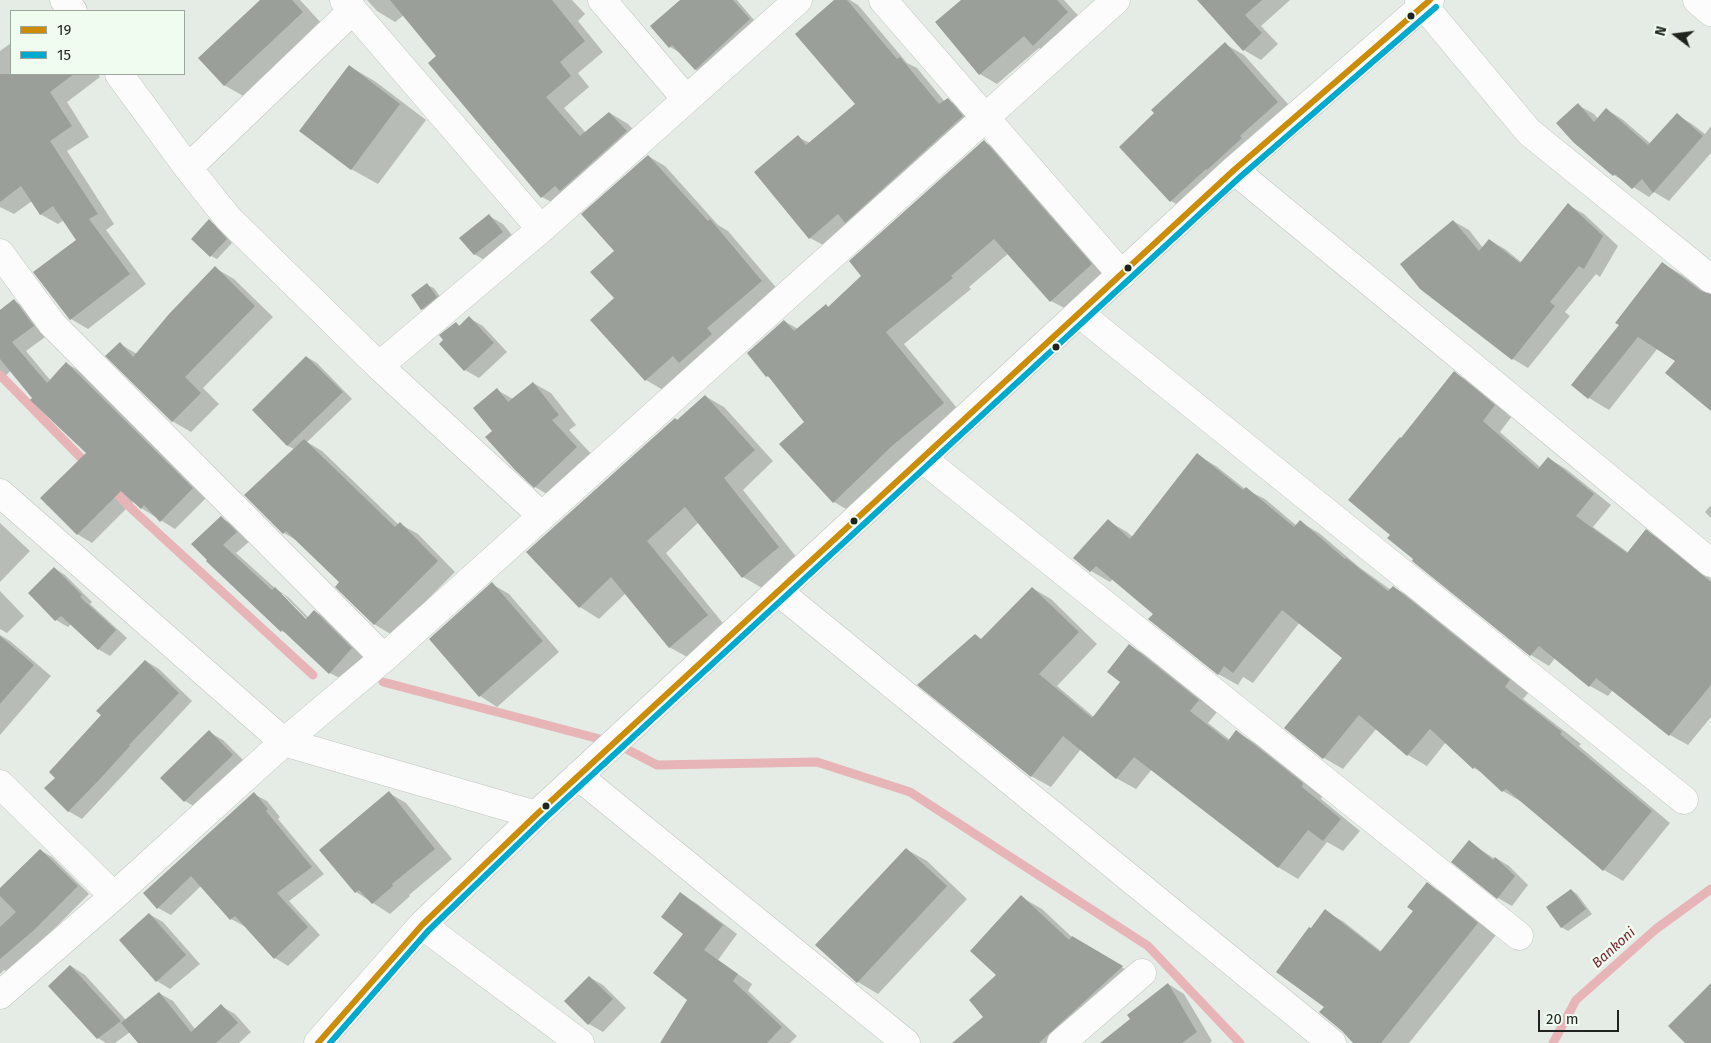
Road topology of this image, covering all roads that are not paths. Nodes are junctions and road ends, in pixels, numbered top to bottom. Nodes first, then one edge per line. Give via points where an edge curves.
1 (64, 0) edge
2 (602, 0) edge
3 (798, 0) edge
4 (883, 0) edge
5 (1116, 0) edge
6 (1697, 0) edge
7 (1424, 2) edge
8 (348, 5) edge
9 (72, 10) edge
10 (1711, 12) edge
11 (120, 75) edge
12 (686, 99) junction
13 (986, 118) junction
14 (188, 168) junction
15 (1234, 170) junction
16 (541, 229) junction
17 (0, 253) edge
18 (1122, 275) junction
19 (1711, 279) edge
20 (1080, 314) junction
21 (379, 366) junction
22 (923, 459) junction
23 (0, 493) edge
24 (542, 516) junction
25 (1711, 562) edge
26 (779, 592) junction
27 (384, 658) junction
28 (284, 742) junction
29 (578, 776) junction
30 (0, 784) edge
31 (1684, 800) dead end
32 (536, 815) junction
33 (114, 896) junction
34 (422, 925) junction
35 (1518, 936) dead end
36 (1142, 973) dead end
37 (0, 995) edge
38 (318, 1043) edge
39 (580, 1043) edge
40 (906, 1043) edge
41 (1061, 1043) edge
42 (1332, 1043) edge

1 - 9 street
2 - 12 street
3 - 12 street
4 - 13 street
5 - 13 street
6 - 10 street
7 - 15 street
7 - 19 street via 1529,132
8 - 14 street
8 - 16 street
11 - 14 street
12 - 16 street
13 - 18 street
13 - 24 street
14 - 21 street via 228,218
15 - 18 street
15 - 25 street
16 - 21 street
17 - 27 street via 52,324
18 - 20 street
20 - 22 street
20 - 31 street
21 - 24 street
22 - 26 street
22 - 35 street
23 - 28 street
24 - 27 street
26 - 29 street
26 - 42 street
27 - 28 street
28 - 32 street
28 - 33 street
29 - 32 street
29 - 40 street
30 - 33 street
32 - 34 street
33 - 37 street
34 - 38 street
34 - 39 street
36 - 41 street

